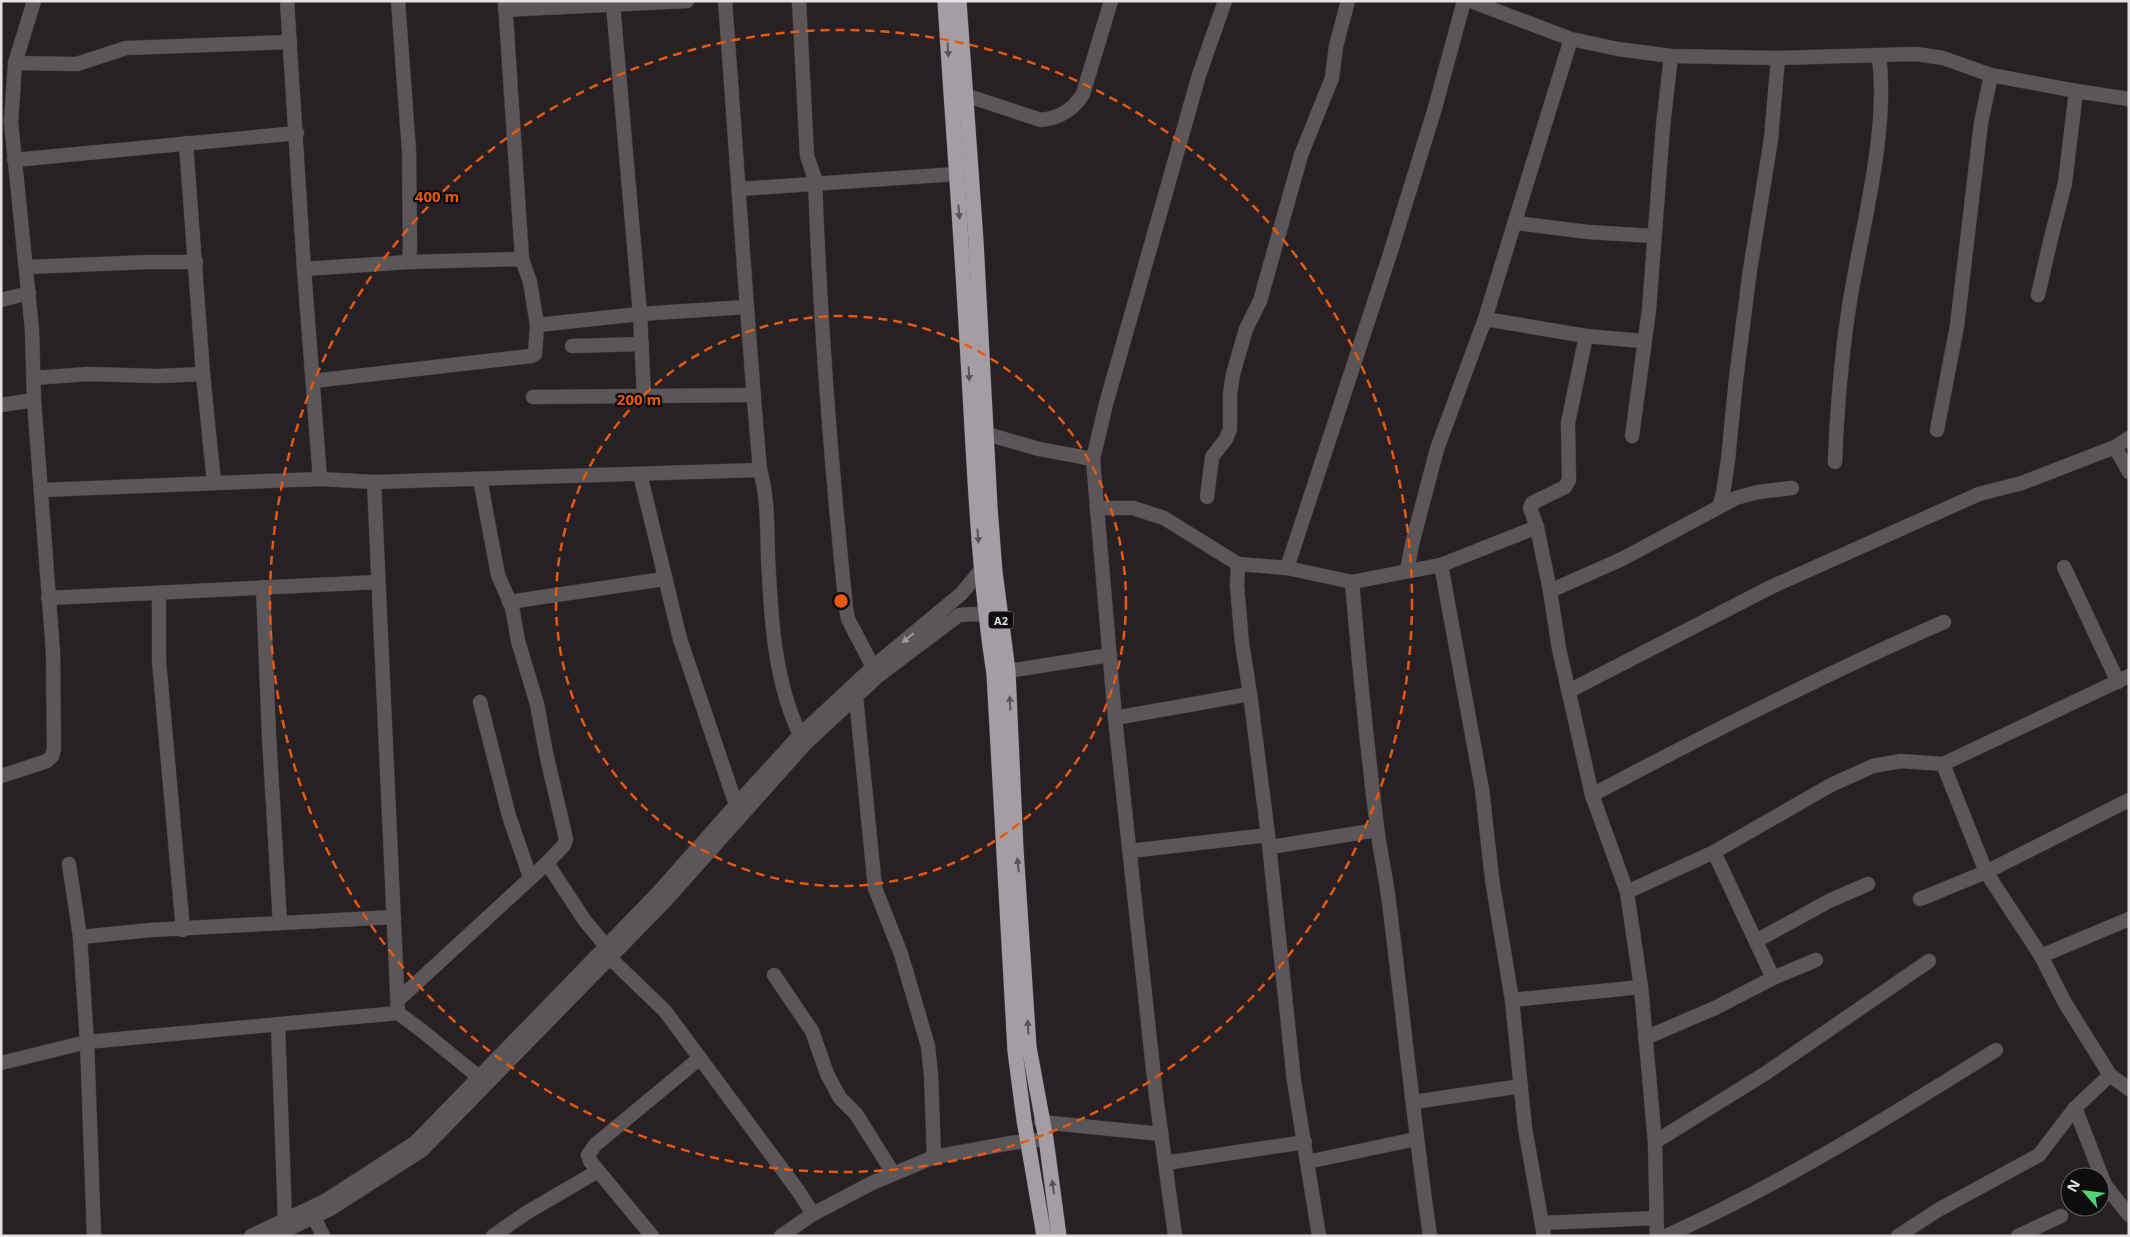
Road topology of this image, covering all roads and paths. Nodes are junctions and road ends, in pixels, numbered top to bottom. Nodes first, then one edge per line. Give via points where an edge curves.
1 (34, 1) edge
2 (287, 1) edge
3 (398, 1) edge
4 (687, 1) edge
5 (725, 1) edge
6 (799, 1) edge
7 (945, 1) edge
8 (959, 1) edge
9 (1112, 1) edge
10 (1225, 1) edge
11 (1348, 1) edge
12 (1464, 1) edge
13 (1472, 1) edge
14 (613, 4) junction
15 (505, 6) edge
16 (1571, 39) junction
17 (290, 42) junction
18 (1671, 56) junction
19 (1879, 56) junction
20 (1778, 58) junction
21 (15, 63) junction
22 (1991, 75) junction
23 (2076, 91) junction
24 (965, 95) junction
25 (2129, 99) edge
26 (296, 133) junction
27 (186, 143) junction
28 (14, 160) junction
29 (956, 174) junction
30 (815, 183) junction
31 (740, 190) junction
32 (1516, 223) junction
33 (1654, 236) junction
34 (522, 259) junction
35 (196, 262) junction
36 (409, 262) junction
37 (26, 268) junction
38 (304, 269) junction
39 (29, 293) junction
40 (2038, 294) dead end
41 (1, 300) edge
42 (746, 306) junction
43 (640, 314) junction
44 (1485, 319) junction
45 (537, 325) junction
46 (1586, 336) junction
47 (1644, 341) junction
48 (642, 344) junction
49 (572, 346) dead end
50 (203, 374) junction
51 (34, 378) junction
52 (313, 381) junction
53 (644, 396) junction
54 (754, 396) junction
55 (533, 398) dead end
56 (34, 400) junction
57 (1, 405) edge
58 (1938, 430) dead end
59 (987, 434) junction
60 (1632, 436) dead end
61 (2129, 438) edge
62 (2115, 448) junction
63 (1093, 459) junction
64 (1835, 462) dead end
65 (760, 470) junction
66 (2129, 472) edge
67 (640, 474) junction
68 (320, 479) junction
69 (480, 479) junction
70 (374, 482) junction
71 (214, 483) junction
72 (1792, 488) dead end
73 (42, 490) junction
74 (1206, 497) dead end
75 (1719, 507) junction
76 (1097, 508) junction
77 (1537, 527) junction
78 (1238, 564) junction
79 (1441, 565) junction
80 (2064, 567) dead end
81 (1287, 568) junction
82 (981, 570) junction
83 (1407, 571) junction
84 (664, 579) junction
85 (378, 582) junction
86 (1352, 582) junction
87 (263, 587) junction
88 (1550, 591) junction
89 (160, 593) junction
90 (48, 598) junction
91 (509, 602) junction
92 (985, 616) junction
93 (1944, 622) dead end
94 (1110, 656) junction
95 (873, 667) junction
96 (1008, 671) junction
97 (2123, 679) edge
98 (1570, 691) junction
99 (1250, 694) junction
100 (856, 697) junction
101 (480, 702) dead end
102 (1115, 718) junction
103 (800, 735) junction
104 (1943, 764) junction
105 (1006, 771) junction
106 (1, 776) edge
107 (1592, 795) junction
108 (2129, 800) edge
109 (736, 804) junction
110 (1377, 830) junction
111 (1269, 841) junction
112 (1130, 851) junction
113 (1714, 852) junction
114 (547, 863) junction
115 (69, 864) dead end
116 (1986, 872) junction
117 (530, 877) junction
118 (1868, 884) dead end
119 (1627, 892) junction
120 (1920, 899) dead end
121 (394, 917) junction
122 (2129, 918) edge
123 (280, 923) junction
124 (183, 930) junction
125 (80, 937) junction
126 (1756, 941) junction
127 (609, 952) junction
128 (2041, 956) junction
129 (1816, 960) dead end
130 (1929, 961) dead end
131 (774, 975) dead end
132 (1773, 978) junction
133 (1640, 987) junction
134 (1512, 1000) junction
135 (398, 1007) junction
136 (278, 1025) junction
137 (1645, 1038) junction
138 (86, 1042) junction
139 (1996, 1050) dead end
140 (700, 1058) junction
141 (1, 1063) edge
142 (2110, 1075) junction
143 (480, 1078) junction
144 (1521, 1086) junction
145 (2128, 1087) edge
146 (1414, 1102) junction
147 (2075, 1108) junction
148 (1041, 1122) junction
149 (1162, 1134) junction
150 (1046, 1139) junction
151 (1416, 1139) junction
152 (1028, 1141) junction
153 (1305, 1142) junction
154 (1654, 1142) junction
155 (934, 1157) junction
156 (1307, 1162) junction
157 (1165, 1163) junction
158 (598, 1171) junction
159 (893, 1173) junction
160 (812, 1214) junction
161 (2129, 1215) edge
162 (2060, 1216) edge
163 (314, 1217) junction
164 (1656, 1218) junction
165 (285, 1220) junction
166 (1543, 1230) edge
167 (94, 1236) edge
168 (250, 1236) edge
169 (274, 1236) edge
170 (323, 1236) edge
171 (493, 1236) edge
172 (652, 1236) edge
173 (781, 1236) edge
174 (1044, 1236) edge
175 (1060, 1236) edge
176 (1175, 1236) edge
177 (1319, 1236) edge
178 (1430, 1236) edge
179 (1657, 1236) edge
180 (1666, 1236) edge
181 (1898, 1236) edge
182 (2018, 1236) edge

1 - 21 street
2 - 17 street
3 - 36 street via 409,151
4 - 14 street
5 - 31 street
6 - 30 street via 807,156
7 -> 29 highway, A2
8 - 24 highway, A2
9 - 24 street via 1083,94 1063,114 1041,120
10 - 63 street via 1199,75
11 - 74 street via 1336,46 1332,78 1300,155 1260,301 1246,329 1233,374 1230,429 1212,457
12 - 81 street via 1390,254
13 - 16 street
14 - 15 street
14 - 43 street
15 - 34 street
16 - 18 street
16 - 32 street
17 - 21 street via 148,47 116,50 77,64
17 - 26 street
18 - 20 street
18 - 33 street
19 - 20 street
19 - 22 street via 1916,54 1943,58
19 - 64 street via 1882,79 1876,146 1849,308 1839,386
20 - 75 street via 1772,139 1750,270 1728,460
21 - 28 street via 11,122
22 - 23 street
22 - 58 street via 1981,123 1957,326
23 - 25 street
23 - 40 street via 2065,183
24 - 59 highway, A2
26 - 27 street
26 - 38 street
27 - 28 street
27 - 35 street
28 - 37 street
29 - 30 street
29 -> 82 highway, A2
30 - 31 street
30 - 95 street via 822,344 846,608 848,619
31 - 42 street
32 - 33 street
32 - 44 street
33 - 47 street
34 - 36 street
34 - 45 street via 530,282
35 - 37 street
35 - 50 street
36 - 38 street
37 - 39 street
38 - 52 street
39 - 41 street
39 - 51 street
42 - 43 street
42 - 54 street
43 - 45 street
43 - 48 street
44 - 46 street
44 - 83 street via 1436,450
45 - 52 street via 536,349 531,356
46 - 47 street
46 - 77 street via 1568,423 1569,480 1565,487 1532,503 1530,508
47 - 60 street
48 - 49 street
48 - 53 street
50 - 51 street via 88,374
50 - 71 street
51 - 56 street
52 - 68 street
53 - 54 street
53 - 55 street
54 - 65 street
56 - 57 street
56 - 73 street
59 - 63 street via 1039,449
59 - 96 highway, A2 via 995,572
61 - 62 street
62 - 66 street
62 - 98 street via 2022,483 1979,494 1906,526 1771,587
63 - 76 street
65 - 67 street
65 - 103 street via 764,481 770,609 777,657 792,718
67 - 69 street
67 - 84 street
68 - 70 street
68 - 71 street
69 - 70 street
69 - 91 street via 498,575
70 - 85 street
71 - 73 street
72 - 75 street via 1743,496
73 - 90 street
75 - 88 street via 1622,559
76 - 78 street via 1133,508 1164,518
76 - 94 street
77 - 79 street
77 - 88 street
78 - 81 street
78 - 99 street via 1242,643
79 - 83 street
79 - 134 street via 1482,789 1492,879
80 - 97 street
81 - 86 street
82 - 92 highway, A2
82 -> 95 street via 961,594
83 - 86 street
84 - 91 street
84 - 109 street via 680,639
85 - 87 street
85 - 121 street
86 - 110 street
87 - 89 street
87 - 123 street
88 - 98 street via 1558,649
89 - 90 street
89 - 124 street via 159,661
90 - 106 street via 53,652 54,749 47,761
91 - 114 street via 537,704 566,839
92 - 100 street via 959,615 878,676
92 - 105 highway, A2
93 - 107 street via 1717,730
94 - 96 street
94 - 102 street
95 - 103 street
105 -> 96 highway, A2
97 - 104 street
98 - 107 street
99 - 102 street
99 - 111 street
100 - 127 street via 805,744 666,900
100 - 155 street via 875,888 900,954 928,1046
101 - 117 street via 509,816
102 - 112 street
103 - 109 street
104 - 113 street via 1901,762 1873,766 1831,785
104 - 116 street
148 -> 105 highway, A2 via 1029,1047 1016,849
105 - 152 highway, A2 via 1015,1051
107 - 119 street
108 - 116 street
109 - 127 street
110 - 111 street
110 - 146 street
111 - 112 street
111 - 153 street via 1294,1081
112 - 149 street
113 - 119 street
113 - 126 street
114 - 117 street
114 - 127 street
115 - 125 street
116 - 120 street
116 - 128 street
117 - 135 street
118 - 126 street via 1829,901
119 - 133 street
121 - 123 street
121 - 135 street
122 - 128 street
123 - 124 street
124 - 125 street
125 - 138 street
126 - 132 street
127 - 140 street via 665,1011
127 - 143 street
127 - 163 street via 422,1150
128 - 142 street via 2065,1003
129 - 132 street
130 - 154 street via 1766,1073
131 - 159 street via 812,1031 827,1074 840,1098 856,1114
132 - 137 street via 1715,1008
133 - 134 street
133 - 137 street
134 - 144 street
135 - 136 street
135 - 143 street
136 - 138 street
136 - 165 street
137 - 154 street
138 - 141 street
138 - 167 street
139 - 180 street via 1830,1152 1724,1210
140 - 158 street via 590,1150 588,1155
140 - 160 street
142 - 145 street
142 - 147 street
143 - 165 street via 416,1142 325,1200
144 - 146 street
144 - 166 street
146 - 151 street
147 - 161 street via 2105,1185
147 - 181 street via 2039,1155 1938,1210
148 - 149 street
148 - 150 highway, A2
149 - 157 street
150 - 152 street
175 -> 150 highway, A2
151 - 156 street
151 - 178 street
152 - 155 street
152 - 174 highway, A2
153 - 156 street
153 - 157 street
154 - 164 street
155 - 159 street
156 - 177 street
157 - 176 street
158 - 171 street
158 - 172 street
159 - 160 street
160 - 173 street
162 - 182 street
163 - 169 street
163 - 170 street
164 - 166 street
164 - 179 street
165 - 168 street

